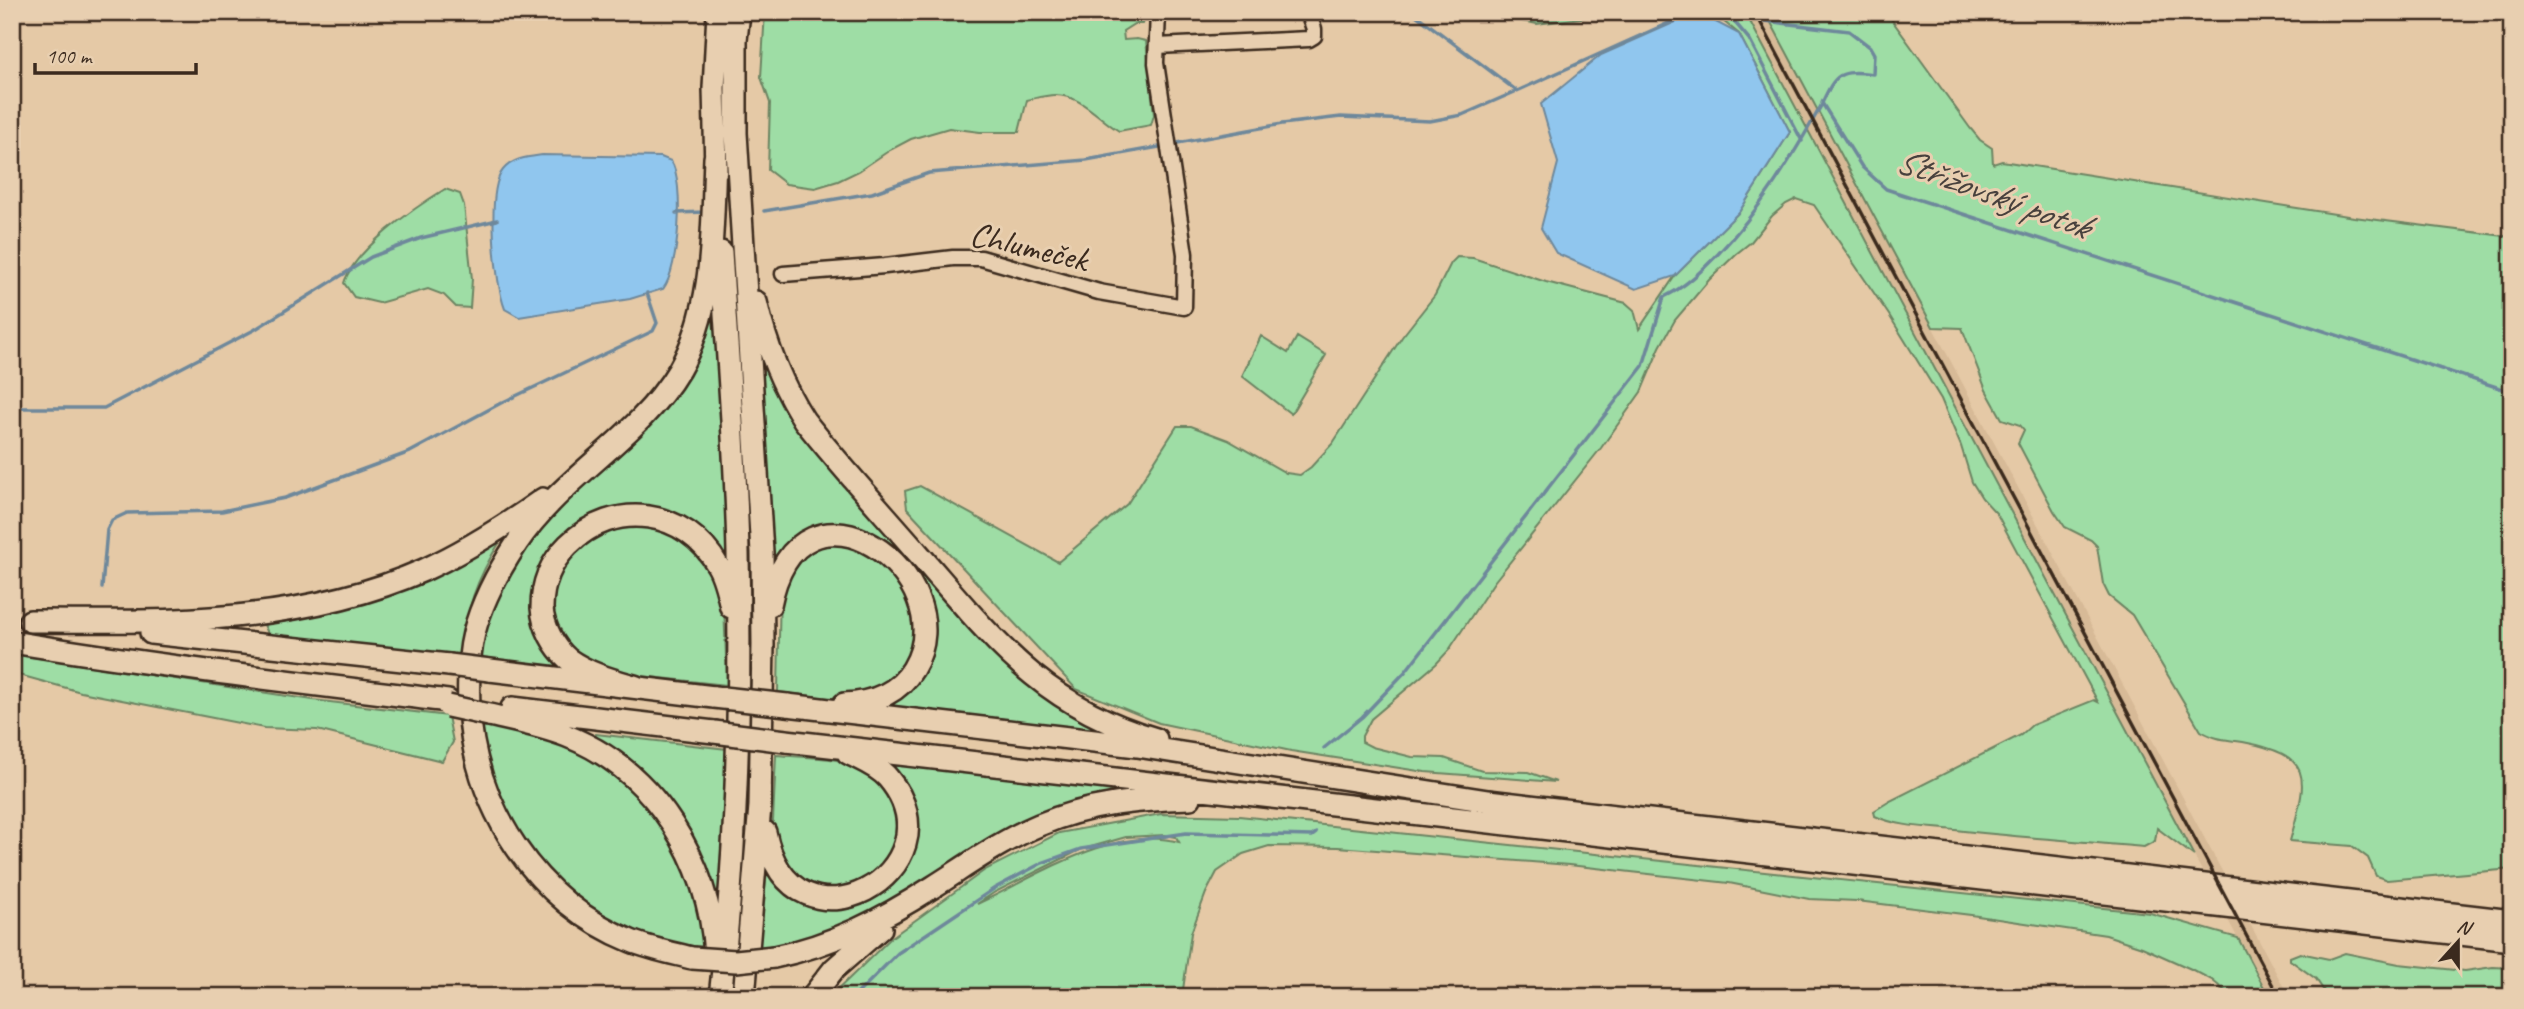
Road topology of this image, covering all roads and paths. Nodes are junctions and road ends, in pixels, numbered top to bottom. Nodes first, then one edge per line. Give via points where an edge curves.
1 (718, 12) edge
2 (739, 12) edge
3 (1158, 12) edge
4 (1308, 12) edge
5 (1157, 46) junction
6 (715, 159) junction
7 (744, 260) junction
8 (783, 274) dead end
9 (585, 469) junction
10 (21, 621) edge
11 (12, 642) edge
12 (763, 645) junction
13 (738, 647) junction
14 (637, 687) junction
15 (787, 705) junction
16 (489, 710) junction
17 (837, 747) junction
18 (1292, 769) junction
19 (1253, 795) junction
20 (760, 806) junction
21 (932, 888) junction
22 (2512, 921) edge
23 (2512, 940) edge
24 (718, 997) edge
25 (744, 997) edge
26 (812, 997) edge

1 - 6 highway
2 - 7 highway via 736,133
3 - 5 street
4 - 5 street via 1314,29 1309,39
5 - 8 street, Chlumeček via 1182,230 1184,307 1099,292 981,258
6 - 9 highway via 706,290 690,347 657,403
6 - 13 highway via 738,551
7 - 12 highway via 762,552
7 - 18 highway via 775,368 804,420 1022,667 1081,710 1122,727
9 - 10 highway via 459,552 354,595 292,610 211,619
9 - 21 highway, bridge via 519,541 489,592 470,652 470,726 476,761 509,837 529,864 591,919 632,941 692,958 736,961 809,950 841,938
10 - 14 highway, bridge
11 - 16 highway
12 - 15 highway via 782,565 793,551 819,536 847,535 878,547 901,569 916,597 922,622 921,648 917,662 898,687 854,704
12 - 20 highway
13 - 14 highway via 727,590 708,550 685,530 651,517 610,518 582,531 559,555 546,578 543,617 565,657 586,670
13 - 24 highway via 733,853
14 - 15 highway, bridge
15 - 18 highway
16 - 17 highway, bridge
16 - 24 highway via 591,747 649,793 667,815 697,867 706,896
17 - 19 highway
17 - 20 highway via 888,777 903,803 905,844 883,879 860,894 837,898 801,892 789,884 772,858
18 - 22 highway via 1488,801
19 - 21 highway via 1138,800 1073,813 1012,838
19 - 23 highway
20 - 25 highway
21 - 26 highway via 853,950

